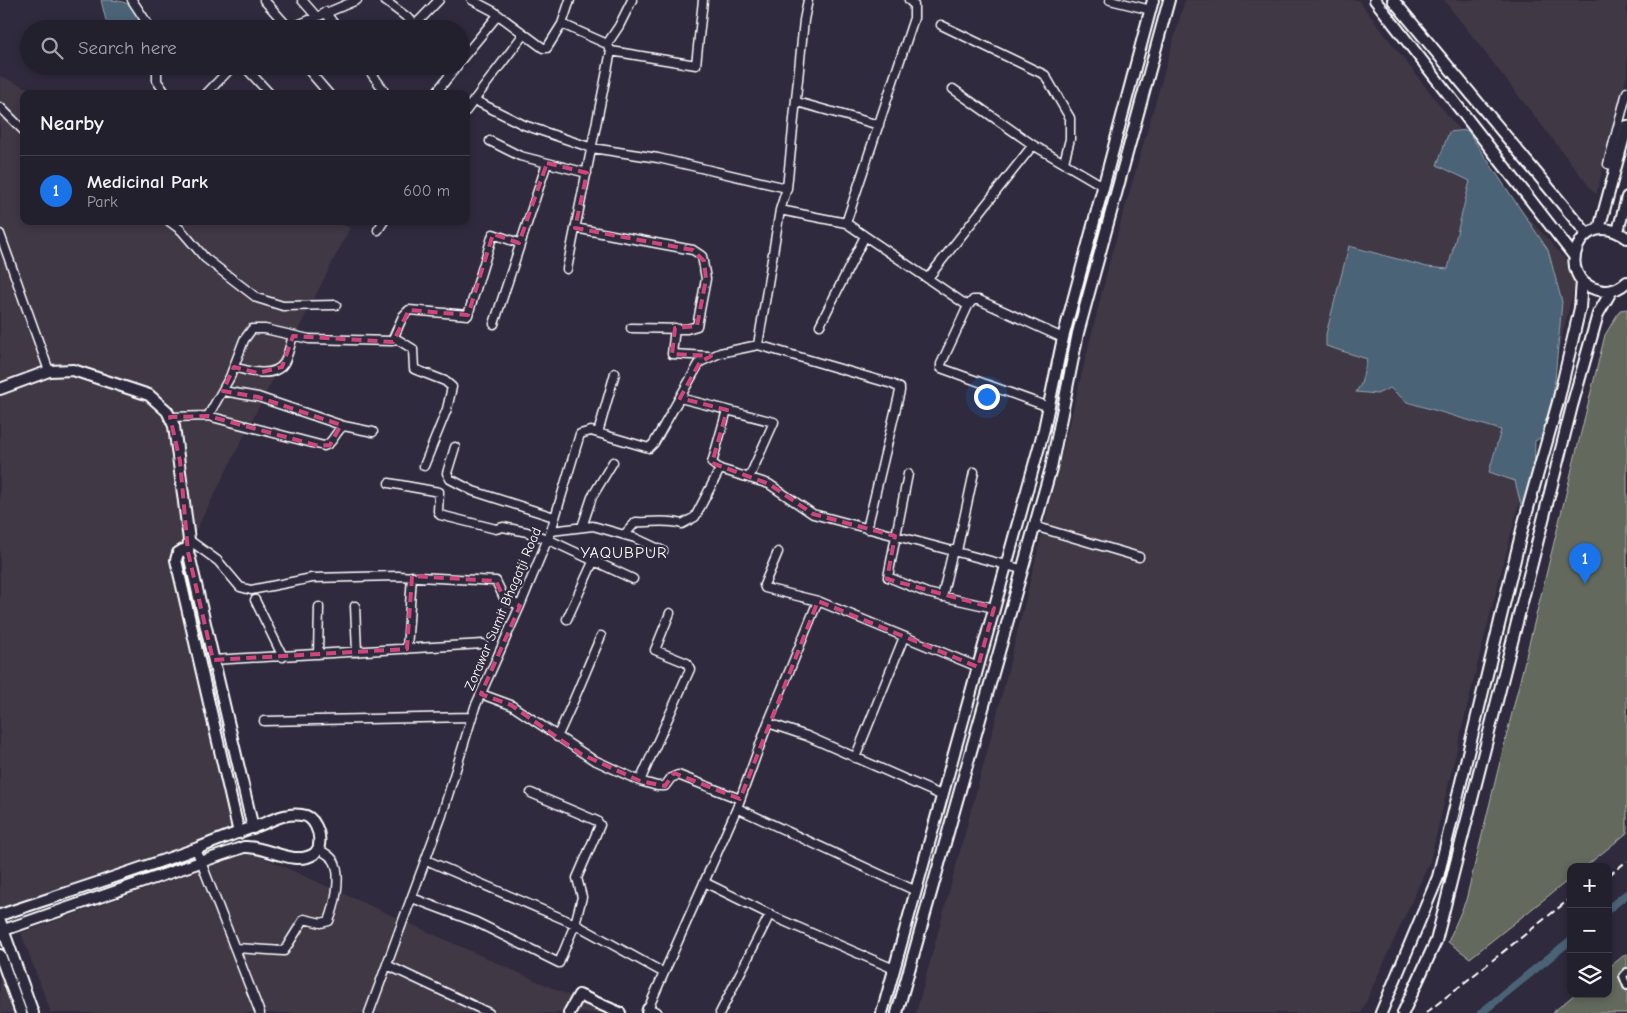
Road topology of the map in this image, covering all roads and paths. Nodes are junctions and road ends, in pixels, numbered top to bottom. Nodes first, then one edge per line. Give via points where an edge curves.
1 (132, 0) edge
2 (264, 0) edge
3 (302, 0) edge
4 (330, 0) edge
5 (357, 0) edge
6 (384, 0) edge
7 (439, 0) edge
8 (472, 0) edge
9 (570, 0) edge
10 (632, 0) edge
11 (703, 0) edge
12 (808, 0) edge
13 (909, 0) edge
14 (1110, 0) edge
15 (1169, 0) edge
16 (1375, 0) edge
17 (1393, 0) edge
18 (1152, 5) edge
19 (335, 9) junction
20 (325, 12) junction
21 (498, 15) junction
22 (316, 16) junction
23 (145, 20) edge
24 (281, 20) edge
25 (308, 20) edge
26 (331, 20) edge
27 (411, 20) edge
28 (420, 20) edge
29 (562, 24) junction
30 (940, 25) dead end
31 (523, 35) junction
32 (609, 47) junction
33 (470, 49) edge
34 (157, 75) edge
35 (224, 75) edge
36 (252, 75) edge
37 (313, 75) edge
38 (373, 75) edge
39 (450, 75) edge
40 (954, 88) dead end
41 (383, 89) dead end
42 (163, 90) edge
43 (210, 90) edge
44 (266, 90) edge
45 (326, 90) edge
46 (438, 90) edge
47 (1627, 92) edge
48 (474, 100) junction
49 (797, 102) junction
50 (0, 106) edge
51 (470, 106) edge
52 (879, 125) junction
53 (20, 126) edge
54 (1627, 126) edge
55 (490, 140) dead end
56 (1034, 145) junction
57 (592, 148) junction
58 (1064, 162) junction
59 (547, 163) junction
60 (1616, 166) junction
61 (587, 173) junction
62 (1103, 186) junction
63 (787, 188) junction
64 (1627, 197) edge
65 (780, 210) junction
66 (846, 223) junction
67 (174, 225) edge
68 (381, 225) edge
69 (575, 228) junction
70 (1599, 229) junction
71 (378, 230) dead end
72 (1618, 231) junction
73 (0, 234) edge
74 (1587, 234) junction
75 (865, 236) junction
76 (1627, 238) edge
77 (519, 243) junction
78 (1574, 256) junction
79 (567, 269) dead end
80 (928, 278) junction
81 (1582, 280) junction
82 (1626, 285) edge
83 (1612, 290) junction
84 (336, 305) dead end
85 (968, 306) junction
86 (494, 324) dead end
87 (820, 325) dead end
88 (631, 328) dead end
89 (675, 328) junction
90 (1065, 333) junction
91 (1078, 333) junction
92 (293, 336) junction
93 (395, 338) junction
94 (758, 345) junction
95 (711, 356) junction
96 (234, 367) junction
97 (50, 370) junction
98 (615, 373) dead end
99 (0, 389) edge
100 (222, 391) junction
101 (680, 398) junction
102 (1049, 407) junction
103 (727, 410) junction
104 (208, 416) junction
105 (170, 417) junction
106 (344, 426) junction
107 (373, 432) dead end
108 (598, 433) junction
109 (455, 447) dead end
110 (613, 462) dead end
111 (424, 466) dead end
112 (720, 468) junction
113 (974, 472) dead end
114 (908, 474) dead end
115 (749, 478) junction
116 (389, 484) dead end
117 (554, 517) junction
118 (1034, 526) junction
119 (582, 527) junction
120 (867, 530) junction
121 (551, 531) junction
122 (624, 535) junction
123 (896, 536) junction
124 (547, 539) junction
125 (189, 540) junction
126 (663, 551) dead end
127 (955, 551) junction
128 (188, 552) junction
129 (778, 552) dead end
130 (1139, 557) dead end
131 (593, 562) junction
132 (1006, 564) junction
133 (1021, 569) junction
134 (412, 576) junction
135 (633, 579) dead end
136 (942, 597) junction
137 (255, 600) dead end
138 (818, 601) junction
139 (355, 606) dead end
140 (520, 606) junction
141 (319, 607) dead end
142 (994, 608) junction
143 (670, 613) dead end
144 (567, 619) dead end
145 (601, 636) dead end
146 (904, 637) junction
147 (483, 644) dead end
148 (407, 649) junction
149 (357, 652) junction
150 (318, 654) junction
151 (283, 656) junction
152 (213, 660) junction
153 (978, 667) junction
154 (481, 694) junction
155 (472, 717) junction
156 (264, 721) dead end
157 (768, 723) junction
158 (557, 737) junction
159 (855, 758) junction
160 (640, 781) junction
161 (530, 793) dead end
162 (943, 796) junction
163 (740, 799) junction
164 (737, 808) junction
165 (253, 828) junction
166 (239, 832) junction
167 (196, 849) junction
168 (318, 849) junction
169 (426, 860) junction
170 (200, 862) junction
171 (704, 882) junction
172 (916, 890) junction
173 (412, 898) junction
174 (770, 914) junction
175 (0, 915) edge
176 (575, 924) junction
177 (2, 926) edge
178 (236, 948) junction
179 (0, 955) edge
180 (387, 965) junction
181 (894, 969) junction
182 (1627, 972) edge
183 (664, 973) junction
184 (1627, 986) edge
185 (650, 1012) edge
186 (22, 1013) edge
187 (33, 1013) edge
188 (260, 1013) edge
189 (369, 1013) edge
190 (489, 1013) edge
191 (569, 1013) edge
192 (620, 1013) edge
193 (720, 1013) edge
194 (882, 1013) edge
195 (897, 1013) edge
196 (1381, 1013) edge
197 (1403, 1013) edge

1 - 23 street
2 - 24 street
3 - 22 street
4 - 19 street
5 - 19 street
6 - 27 street
7 - 28 street
8 - 21 street
9 - 29 street
10 - 32 street
11 - 32 street via 696,65
12 - 49 street
13 - 52 street via 914,5 914,18
14 - 18 street
15 - 91 street
16 - 78 street
17 - 74 street
18 - 62 street
19 - 20 street
20 - 22 street
20 - 26 street
21 - 31 street
21 - 33 street
22 - 25 street
29 - 31 street via 547,48
29 - 32 street
30 - 58 street via 1045,75 1070,118 1070,139
31 - 48 street
32 - 57 street
34 - 42 street
35 - 43 street
36 - 44 street
37 - 45 street
38 - 41 street
39 - 46 street
40 - 56 street
47 - 60 street via 1608,164
48 - 51 street
48 - 57 street via 524,125
49 - 52 street
49 - 63 street
50 - 53 street
52 - 66 street
54 - 60 street
55 - 59 street via 520,156
56 - 58 street
56 - 80 street
57 - 61 street
57 - 63 street via 658,158
58 - 62 street
59 - 61 street
59 - 77 street
60 - 70 street
61 - 69 street
62 - 90 street
63 - 65 street
64 - 72 street
65 - 66 street
65 - 94 street
66 - 75 street
67 - 84 street via 205,258 256,298 283,306
68 - 71 street
69 - 79 street
69 - 89 street via 693,250 702,256 706,279 697,326
70 - 72 street
70 - 74 street
72 - 76 street
73 - 97 street
74 - 78 street via 1578,244
75 - 80 street
75 - 87 street
77 - 86 street
77 - 93 street via 493,234 468,315 409,310 403,316
78 - 81 street
80 - 85 street
81 - 83 street via 1592,288
81 - 196 street via 1580,308 1558,402 1523,526 1438,878
82 - 83 street
83 - 197 street via 1598,314 1567,424 1438,933
85 - 90 street via 972,300 978,300
85 - 102 street via 941,368
88 - 89 street
89 - 95 street via 672,354
90 - 91 street
90 - 102 street
91 - 118 street via 1051,468
92 - 93 street via 383,342
92 - 96 street via 280,368 258,373
92 - 96 street via 252,329 244,340
93 - 111 street via 413,349 414,369 452,387 447,409
94 - 95 street
94 - 120 street via 900,388
95 - 101 street via 700,362
96 - 100 street
97 - 99 street
97 - 105 street via 73,370 150,395
98 - 108 street
100 - 104 street
100 - 106 street via 258,397
101 - 103 street
101 - 108 street via 649,448
102 - 132 street
103 - 112 street via 712,463
103 - 115 street via 774,422
104 - 105 street
104 - 106 street via 324,446 331,443
105 - 125 street via 180,461
106 - 107 street
108 - 117 street, Zorawar Sumit Bhagatji Road via 585,431 580,434
109 - 117 street via 447,473 450,479 473,491
110 - 119 street via 592,497
112 - 115 street
112 - 122 street via 695,517 682,524 669,520 636,522
113 - 127 street
114 - 123 street
115 - 120 street via 769,484 813,514
116 - 124 street via 439,492 440,515
117 - 121 street, Zorawar Sumit Bhagatji Road
118 - 130 street
118 - 133 street
119 - 121 street
119 - 122 street via 593,526
120 - 123 street
121 - 124 street, Zorawar Sumit Bhagatji Road
122 - 126 street
123 - 127 street
123 - 136 street via 888,577
124 - 131 street
124 - 140 street, Zorawar Sumit Bhagatji Road
125 - 128 street
125 - 134 street via 218,561 240,587 251,590 312,578
127 - 132 street
127 - 136 street
128 - 152 street
128 - 166 street via 182,550 176,560
129 - 138 street via 764,587
131 - 135 street
131 - 144 street
132 - 133 street
132 - 142 street
133 - 195 street
134 - 140 street via 496,581 504,598
134 - 148 street
136 - 142 street
137 - 151 street
138 - 146 street
138 - 157 street
139 - 149 street
140 - 154 street, Zorawar Sumit Bhagatji Road
141 - 150 street
142 - 153 street
143 - 160 street via 655,650 687,663 690,669
145 - 158 street
146 - 153 street
146 - 159 street
147 - 148 street
148 - 149 street
149 - 150 street
150 - 151 street
151 - 152 street
152 - 165 street
153 - 162 street
154 - 155 street, Zorawar Sumit Bhagatji Road
154 - 158 street via 512,705
155 - 156 street
155 - 169 street, Zorawar Sumit Bhagatji Road
157 - 159 street
157 - 163 street
158 - 160 street via 581,754
159 - 162 street
160 - 163 street via 665,786 678,775
161 - 176 street via 600,825 577,878 582,897
162 - 172 street
163 - 164 street
164 - 171 street
164 - 172 street
165 - 166 street
165 - 168 street via 274,818 304,815 311,818 316,828
166 - 167 street
167 - 170 street
167 - 175 street
168 - 170 street via 307,857 295,858 252,846
168 - 178 street via 330,855 337,868 329,921 321,923 304,919 284,951
169 - 173 street, Zorawar Sumit Bhagatji Road
169 - 176 street
170 - 177 street
170 - 178 street
171 - 174 street
171 - 183 street
172 - 181 street
173 - 176 street via 476,922 559,964
173 - 180 street, Zorawar Sumit Bhagatji Road
174 - 181 street
174 - 193 street
176 - 183 street
177 - 187 street
178 - 188 street
179 - 186 street
180 - 189 street, Zorawar Sumit Bhagatji Road
180 - 190 street
181 - 194 street
182 - 184 street via 1623,976
183 - 185 street
191 - 192 street via 580,995

